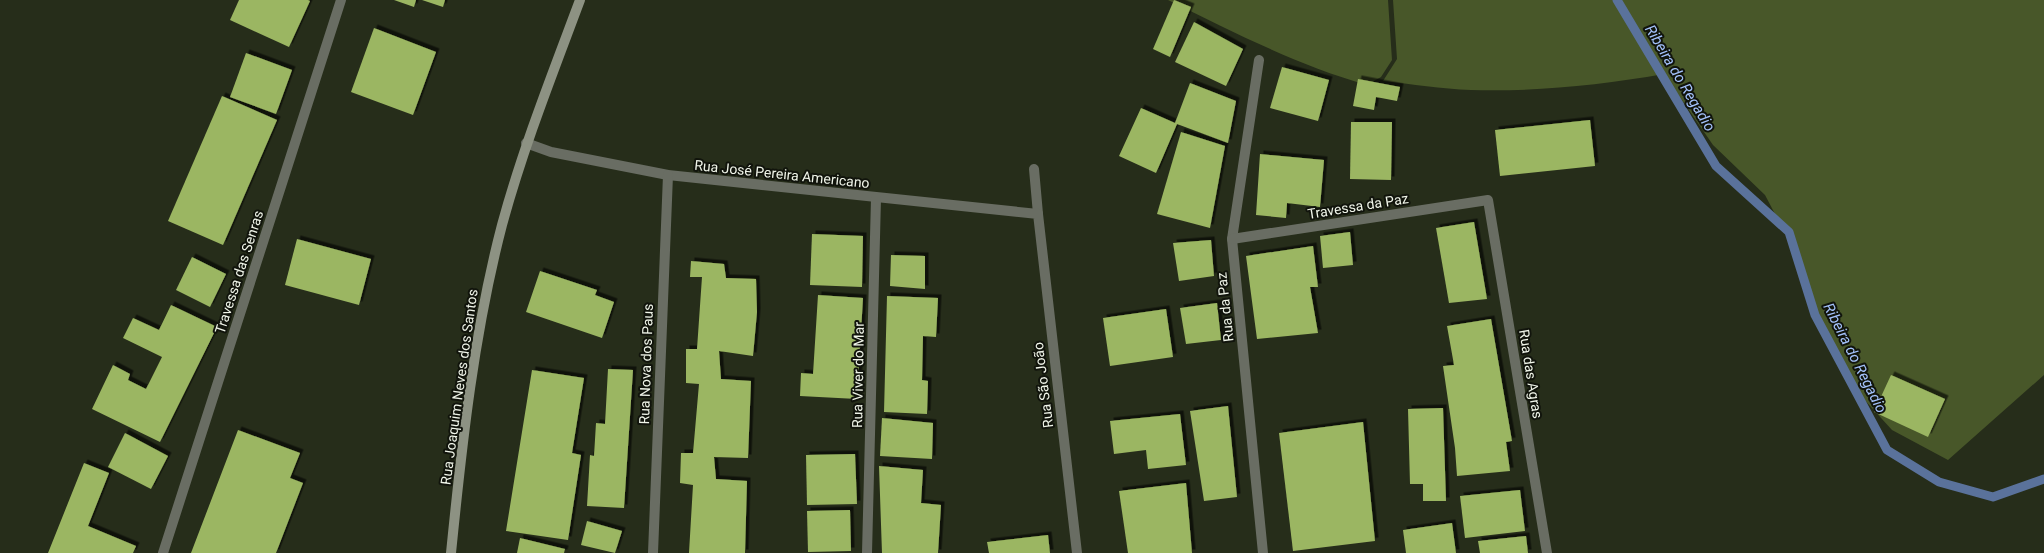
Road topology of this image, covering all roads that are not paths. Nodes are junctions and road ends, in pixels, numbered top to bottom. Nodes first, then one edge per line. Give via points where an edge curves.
1 (341, 0) edge
2 (580, 0) edge
3 (1259, 60) dead end
4 (526, 143) junction
5 (1034, 169) dead end
6 (668, 176) junction
7 (876, 198) junction
8 (1488, 200) joint
9 (1038, 214) junction
10 (1232, 239) junction
11 (163, 553) edge
12 (451, 553) edge
13 (652, 553) edge
14 (867, 553) edge
15 (1077, 553) edge
16 (1263, 553) edge
17 (1547, 553) edge

1 - 11 street, Travessa das Senras
2 - 4 street, Rua Joaquim Neves dos Santos
3 - 10 street, Rua da Paz
4 - 6 street, Rua José Pereira Americano via 551,152
4 - 12 street, Rua Joaquim Neves dos Santos via 502,226 484,302 471,382
5 - 9 street, Rua São João
6 - 7 street, Rua José Pereira Americano
6 - 13 street, Rua Nova dos Paus
7 - 9 street, Rua José Pereira Americano
7 - 14 street, Rua Viver do Mar
8 - 10 street, Travessa da Paz
8 - 17 street, Rua das Agras
9 - 15 street, Rua São João
10 - 16 street, Rua da Paz

